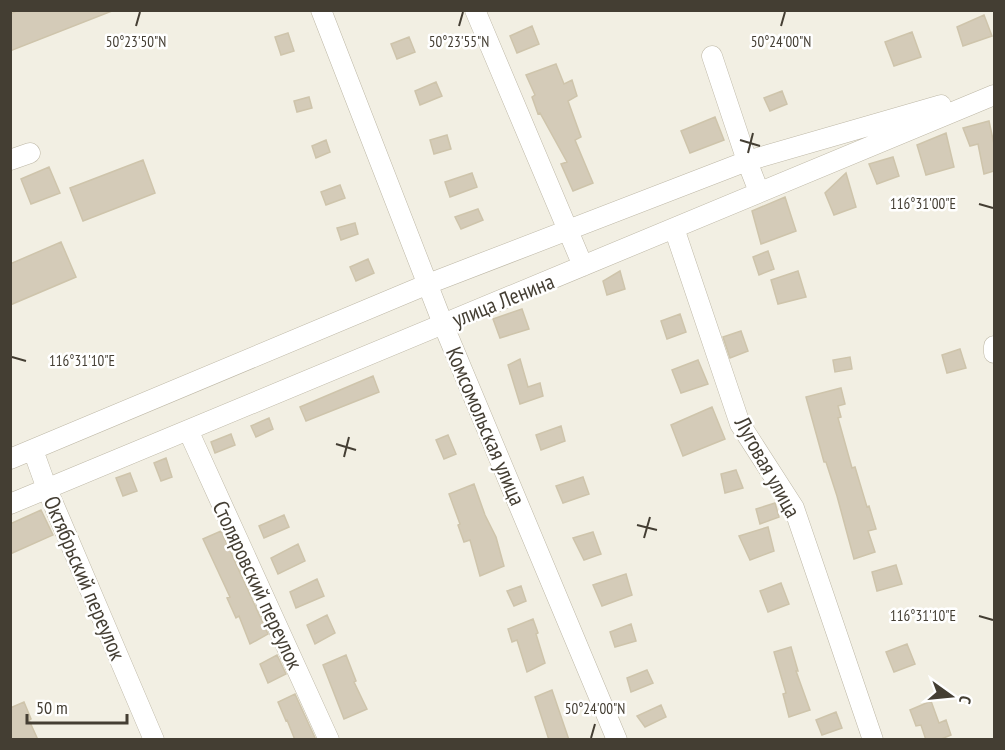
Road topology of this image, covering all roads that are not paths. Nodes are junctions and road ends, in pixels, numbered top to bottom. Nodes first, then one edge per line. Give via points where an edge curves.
1 (321, 10) edge
2 (475, 10) edge
3 (712, 56) dead end
4 (994, 90) edge
5 (994, 95) edge
6 (30, 153) dead end
7 (10, 160) edge
8 (747, 161) junction
9 (759, 192) junction
10 (674, 228) junction
11 (568, 230) junction
12 (583, 266) junction
13 (428, 284) junction
14 (444, 324) junction
15 (994, 346) edge
16 (994, 353) edge
17 (188, 430) junction
18 (33, 450) junction
19 (10, 459) edge
20 (47, 489) junction
21 (10, 504) edge
22 (154, 740) edge
23 (329, 740) edge
24 (617, 740) edge
25 (873, 740) edge

1 - 13 street, Комсомольская улица
2 - 11 street
3 - 8 street
4 - 8 street, улица Ленина
5 - 9 street, улица Ленина
6 - 7 street
8 - 9 street
8 - 11 street, улица Ленина
9 - 10 street, улица Ленина
10 - 12 street, улица Ленина
10 - 25 street, Луговая улица via 740,424 794,508
11 - 12 street
11 - 13 street, улица Ленина
12 - 14 street, улица Ленина
13 - 14 street, Комсомольская улица
13 - 18 street, улица Ленина
14 - 17 street, улица Ленина
14 - 24 street, Комсомольская улица
15 - 16 street
17 - 20 street, улица Ленина
17 - 23 street, Столяровский переулок
18 - 19 street, улица Ленина
18 - 20 street, Октябрьский переулок
20 - 21 street, улица Ленина
20 - 22 street, Октябрьский переулок

